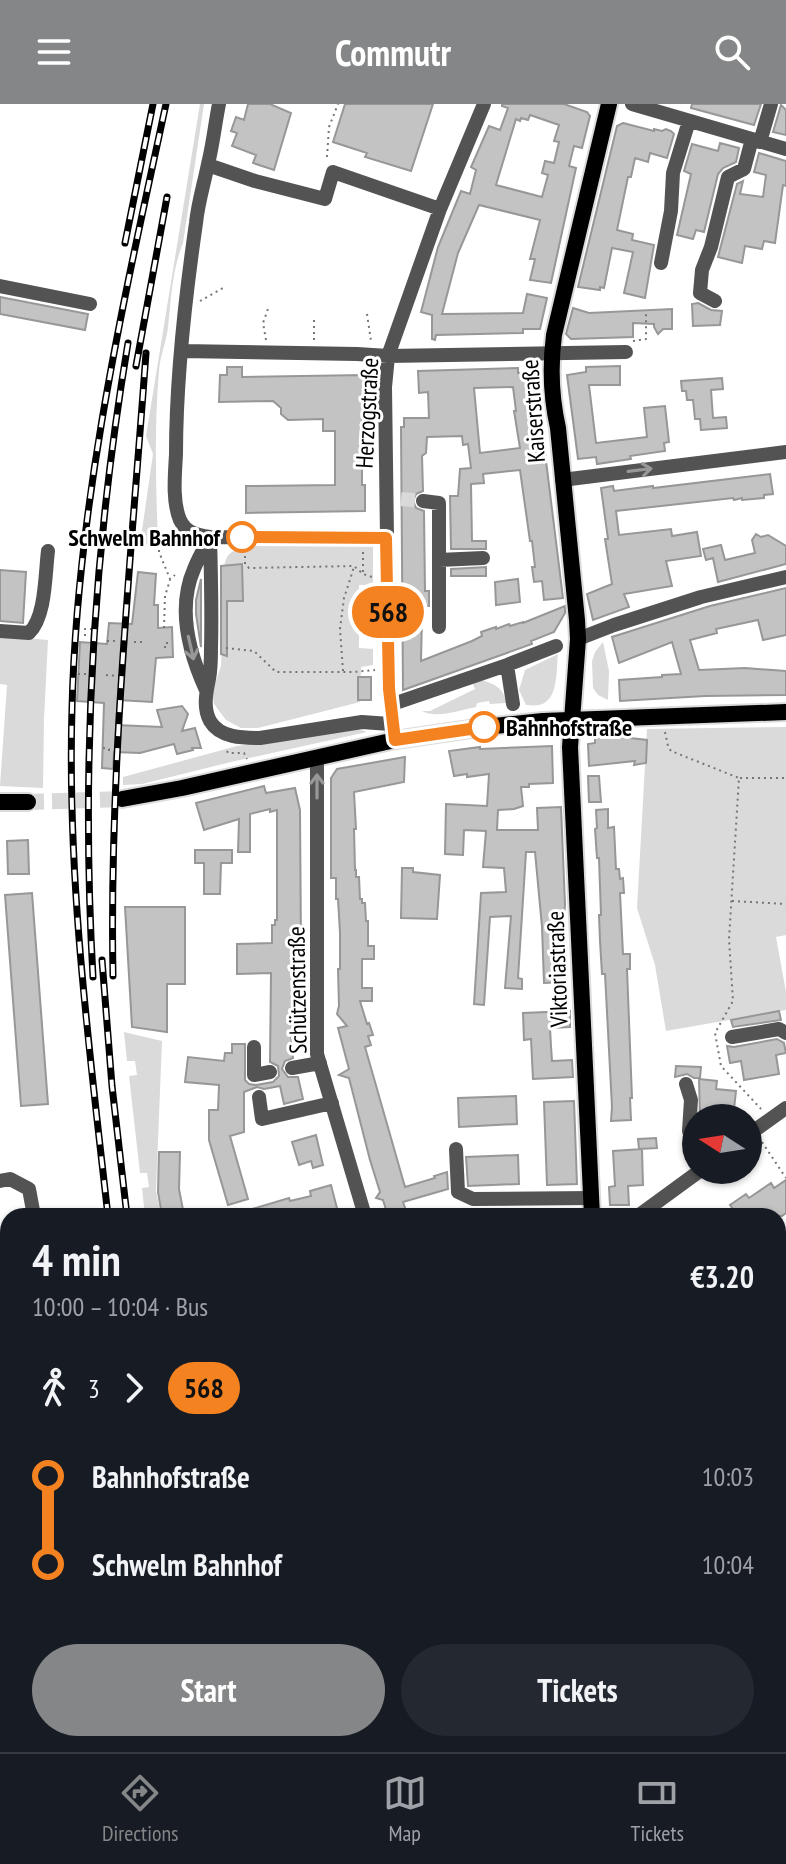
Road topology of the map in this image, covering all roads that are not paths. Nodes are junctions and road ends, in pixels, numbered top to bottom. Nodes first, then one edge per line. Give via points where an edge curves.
1 (219, 104) edge
2 (484, 104) edge
3 (609, 104) edge
4 (632, 104) edge
5 (771, 104) edge
6 (689, 121) junction
7 (756, 140) junction
8 (786, 149) edge
9 (208, 165) junction
10 (440, 209) junction
11 (661, 263) dead end
12 (0, 286) edge
13 (715, 301) dead end
14 (90, 304) dead end
15 (182, 351) junction
16 (626, 352) road end
17 (552, 354) junction
18 (381, 356) junction
19 (786, 452) edge
20 (562, 480) junction
21 (423, 501) dead end
22 (210, 537) junction
23 (386, 538) junction
24 (48, 551) dead end
25 (483, 558) dead end
26 (439, 560) junction
27 (786, 577) edge
28 (439, 627) dead end
29 (0, 631) edge
30 (578, 639) junction
31 (556, 646) dead end
32 (507, 665) junction
33 (206, 690) junction
34 (513, 704) dead end
35 (390, 705) junction
36 (786, 712) edge
37 (572, 721) junction
38 (395, 740) junction
39 (317, 757) junction
40 (122, 799) tunnel mouth
41 (0, 802) edge
42 (28, 802) tunnel mouth
43 (786, 1033) edge
44 (732, 1037) dead end
45 (254, 1047) dead end
46 (320, 1063) junction
47 (292, 1068) dead end
48 (270, 1072) dead end
49 (686, 1084) dead end
50 (259, 1097) dead end
51 (332, 1103) junction
52 (691, 1104) edge
53 (786, 1108) edge
54 (762, 1125) edge
55 (456, 1149) dead end
56 (0, 1181) edge
57 (682, 1184) edge
58 (33, 1208) edge
59 (363, 1208) edge
60 (572, 1208) edge
61 (594, 1208) edge
62 (649, 1208) edge

1 - 9 street
2 - 10 street, Herzogstraße
3 - 17 main road, Kaiserstraße
4 - 6 street
5 - 7 street
6 - 7 street
6 - 11 street via 673,173
7 - 8 street
7 - 13 street via 744,169 728,177 702,270 700,293
9 - 10 street via 325,199 333,172
9 - 15 street
10 - 18 street, Herzogstraße
12 - 14 street
15 - 18 street
15 - 22 street via 177,508 188,530
16 - 17 street
17 - 18 street
17 - 20 main road, Kaiserstraße
18 - 23 street, Herzogstraße via 393,499
20 -> 19 street
20 - 30 main road, Kaiserstraße
21 - 26 street via 439,503
22 - 23 street
22 - 33 street
22 -> 33 street via 192,571 185,604 188,646
23 - 35 street, Herzogstraße
24 - 29 street via 36,627 29,633
25 - 26 street
26 - 28 street
27 - 30 street via 701,597
30 - 37 main road, Kaiserstraße
31 - 32 street
32 - 34 street
32 - 35 street
33 - 38 street via 212,725 232,736 260,738 372,722 390,724
35 - 38 street, Herzogstraße
36 - 37 main road
37 - 38 main road
37 - 61 main road, Viktoriastraße
38 - 39 main road
39 - 40 main road
46 -> 39 street, Schützenstraße
41 - 42 main road
43 - 44 street via 779,1029
45 - 48 street via 254,1075
46 - 47 street
46 - 51 street, Schützenstraße
49 - 52 street
50 - 51 street via 262,1119
51 - 59 street, Schützenstraße
53 - 54 street
55 - 60 street via 458,1192 464,1196
56 - 58 street via 10,1179 29,1189
57 - 62 street

